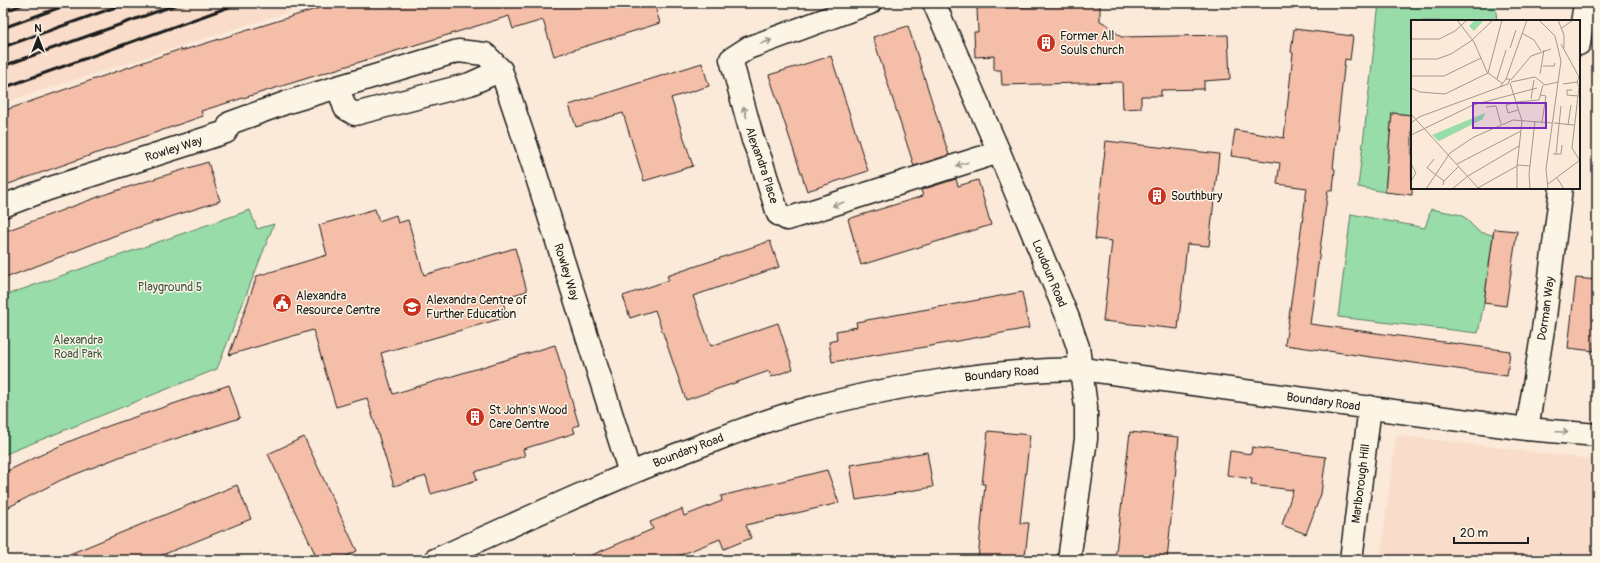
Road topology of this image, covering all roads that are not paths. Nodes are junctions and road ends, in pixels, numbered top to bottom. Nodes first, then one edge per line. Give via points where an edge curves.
1 (870, 3) edge
2 (934, 3) edge
3 (1585, 3) edge
4 (1580, 37) edge
5 (500, 70) junction
6 (338, 87) junction
7 (999, 152) junction
8 (1561, 189) edge
9 (3, 206) edge
10 (1082, 369) junction
11 (1370, 407) junction
12 (1527, 429) junction
13 (1597, 435) edge
14 (630, 473) junction
15 (435, 560) edge
16 (1069, 560) edge
17 (1351, 560) edge

7 -> 1 street, Alexandra Place via 787,219 778,214 753,140 731,58 748,48
2 - 7 street, Loudoun Road
3 - 4 street
5 - 6 street, Rowley Way via 485,54 458,51
5 - 6 street via 470,84 355,114 344,108
5 - 14 street, Rowley Way via 533,165
6 - 9 street, Rowley Way via 230,123 226,132 48,188
7 - 10 street, Loudoun Road via 1068,318
8 - 12 street, Dorman Way via 1545,317
10 - 11 street, Boundary Road
10 - 14 street, Boundary Road via 982,376 838,400 751,426
10 - 16 street, Loudoun Road via 1086,439
11 - 12 street, Boundary Road
11 - 17 street, Marlborough Hill
12 -> 13 street, Boundary Road
14 - 15 street, Boundary Road

